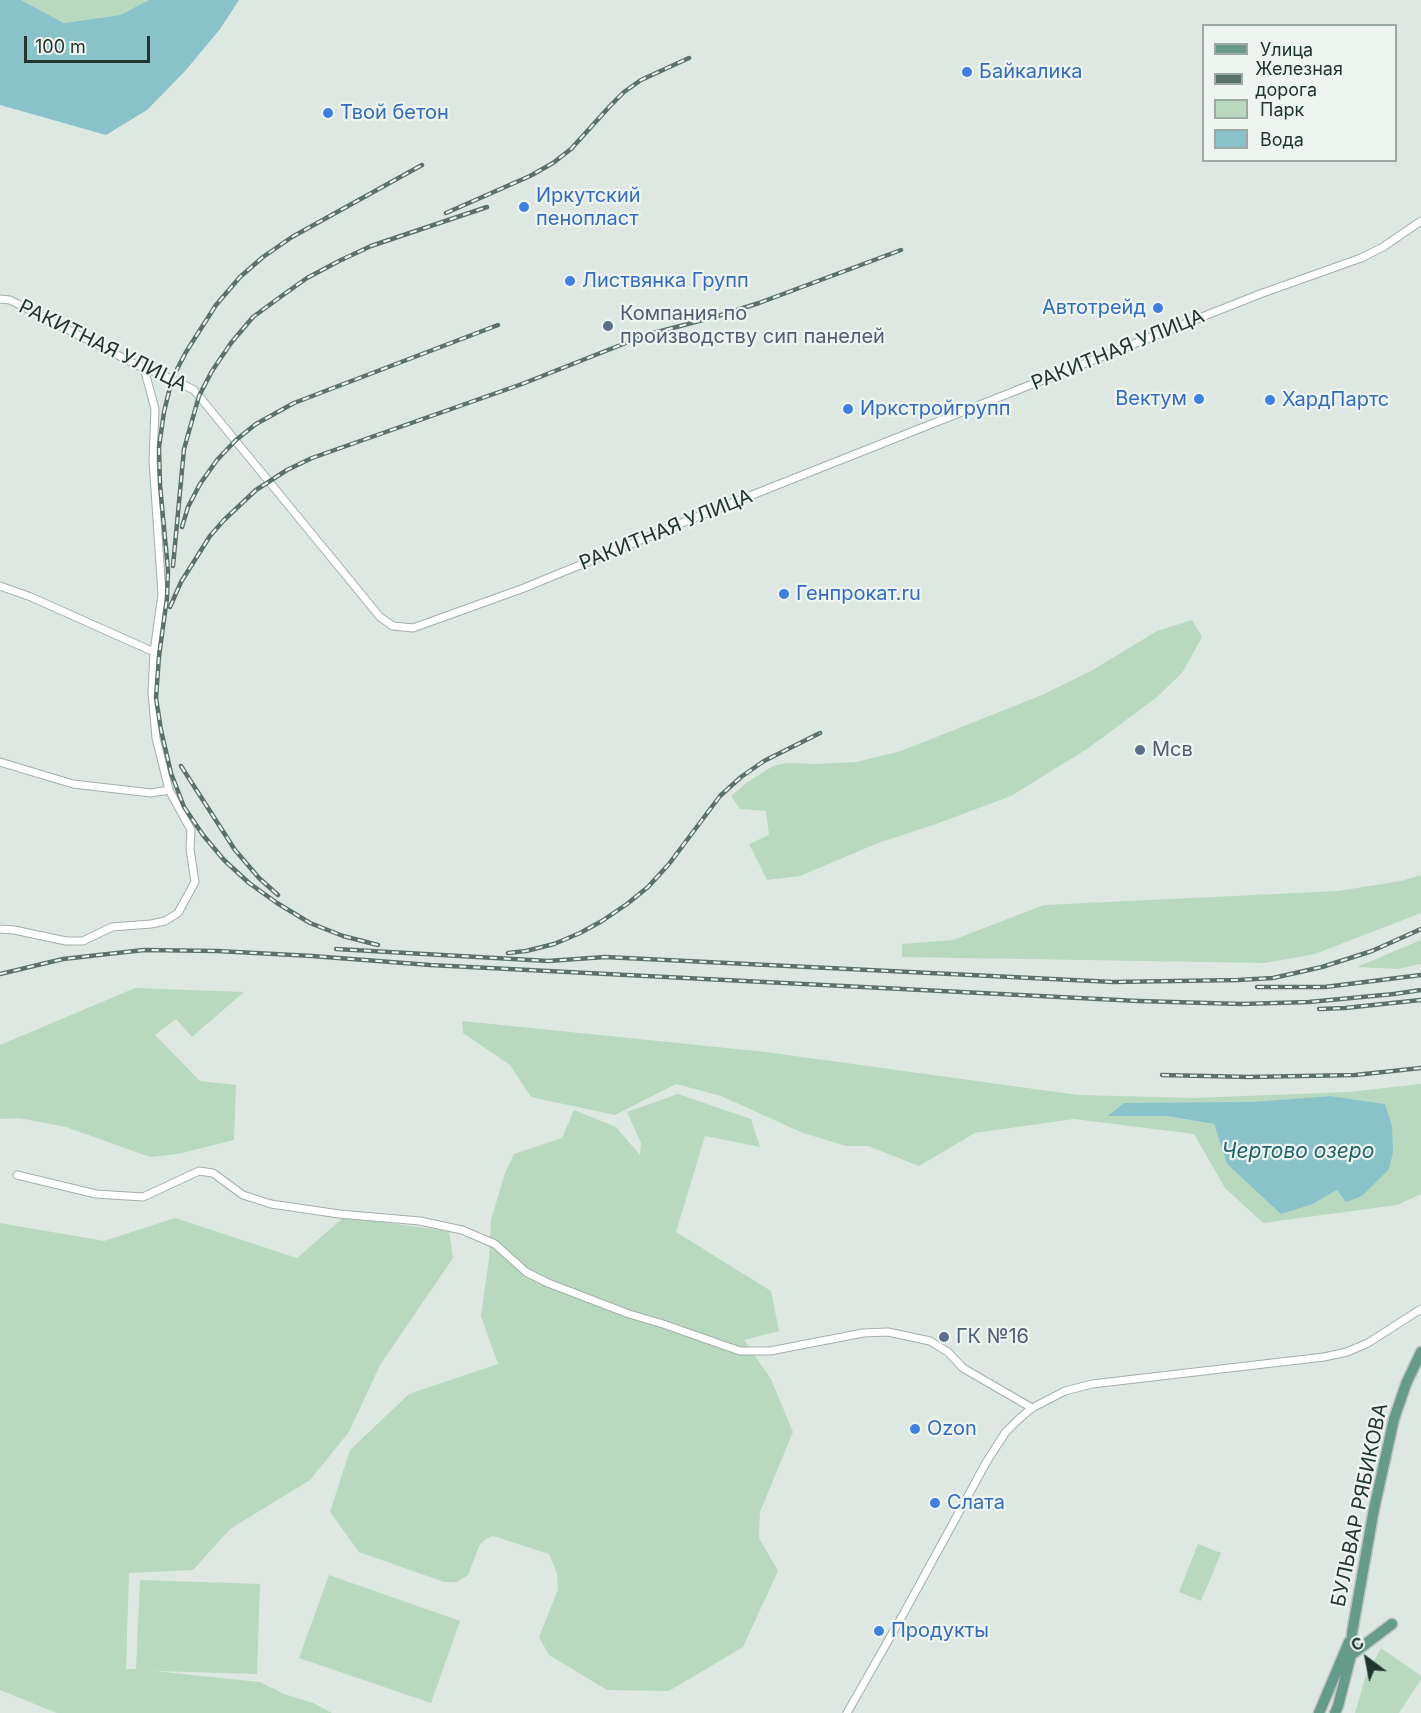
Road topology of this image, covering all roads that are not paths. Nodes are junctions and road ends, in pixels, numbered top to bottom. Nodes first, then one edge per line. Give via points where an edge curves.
1 (1421, 221) edge
2 (0, 299) edge
3 (144, 368) junction
4 (0, 586) edge
5 (154, 652) junction
6 (0, 762) edge
7 (169, 790) junction
8 (0, 929) edge
9 (16, 1175) dead end
10 (1421, 1309) edge
11 (1421, 1352) edge
12 (1032, 1408) junction
13 (1392, 1624) dead end
14 (1352, 1633) junction
15 (1351, 1655) junction
16 (847, 1713) edge
17 (1319, 1713) edge
18 (1335, 1713) edge

1 - 3 street, РАКИТНАЯ УЛИЦА via 1360,258 1260,294 524,588 413,628 393,626 380,617 194,390
2 - 3 street, РАКИТНАЯ УЛИЦА via 10,300
3 - 5 street via 155,409 153,460 162,594
4 - 5 street
5 - 7 street via 156,738
6 - 7 street via 73,784 151,793
7 - 8 street via 191,830 195,882 178,913 151,924 112,927 83,941
9 - 12 street via 96,1194 143,1197 199,1171 213,1173 243,1195 271,1204 420,1221 462,1230 495,1244 526,1272 548,1283 740,1351 770,1351 863,1333 888,1332 930,1341 963,1368
10 - 12 street via 1347,1352 1092,1384 1065,1391
11 - 14 main road, БУЛЬВАР РЯБИКОВА via 1394,1419
12 - 16 street via 1005,1433 987,1461
13 - 15 main road
14 - 15 main road, БУЛЬВАР РЯБИКОВА
14 - 17 main road, БУЛЬВАР РЯБИКОВА
15 - 18 main road, БУЛЬВАР РЯБИКОВА

